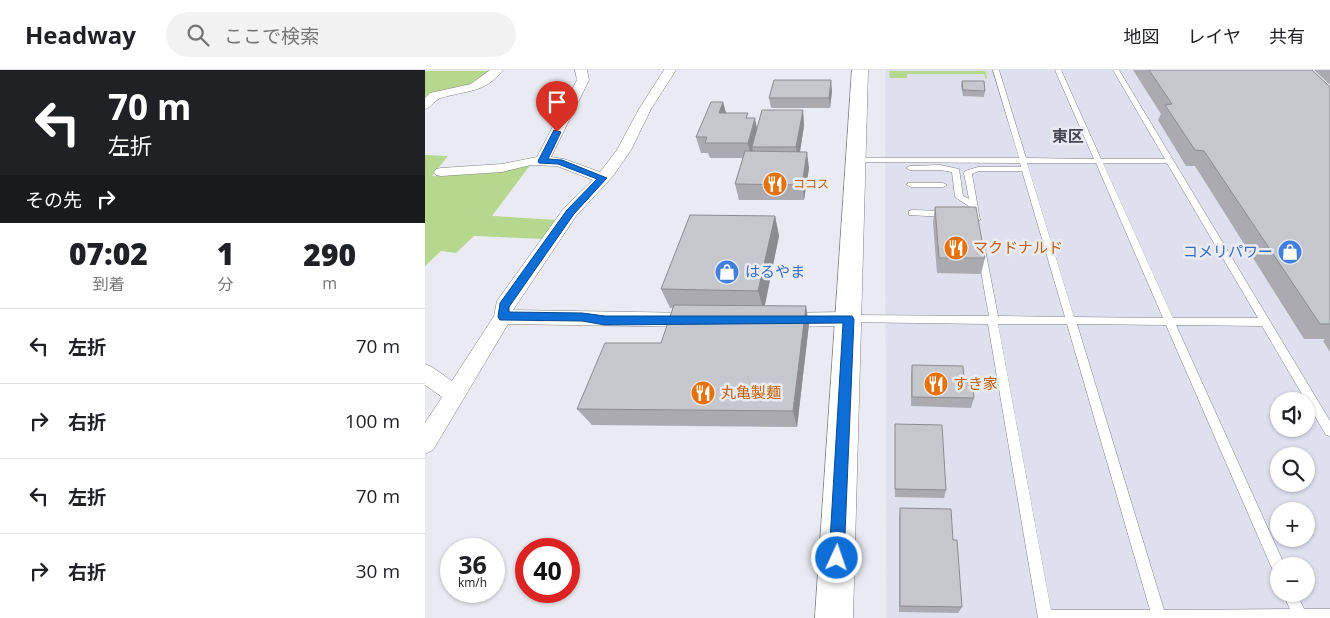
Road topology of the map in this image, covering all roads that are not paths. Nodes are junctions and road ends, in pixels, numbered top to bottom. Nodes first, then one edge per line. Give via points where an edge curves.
1 (497, 70) edge
2 (581, 70) edge
3 (670, 70) edge
4 (860, 70) edge
5 (996, 70) edge
6 (1058, 70) edge
7 (1116, 70) edge
8 (425, 105) edge
9 (856, 160) junction
10 (1098, 160) junction
11 (1170, 160) junction
12 (542, 161) junction
13 (1024, 164) junction
14 (910, 168) dead end
15 (441, 172) dead end
16 (602, 178) junction
17 (911, 185) dead end
18 (943, 186) dead end
19 (973, 205) junction
20 (913, 213) dead end
21 (952, 214) edge
22 (978, 233) edge
23 (980, 242) edge
24 (503, 317) junction
25 (849, 319) junction
26 (713, 320) edge
27 (761, 320) edge
28 (993, 320) junction
29 (1071, 321) junction
30 (1169, 321) junction
31 (1266, 322) junction
32 (425, 373) edge
33 (454, 394) junction
34 (1330, 431) edge
35 (425, 443) edge
36 (1274, 557) edge
37 (1294, 602) edge
38 (1330, 616) edge
39 (1159, 617) junction
40 (1301, 617) edge
41 (834, 618) edge

1 - 8 street via 475,87 435,96
2 - 12 street via 583,80
3 - 16 street via 654,92 624,150
4 - 9 street
5 - 13 lane
6 - 10 lane
7 - 11 lane
9 - 13 lane
9 - 25 street
10 - 11 lane
10 - 13 lane
10 - 30 lane
11 - 31 lane
12 - 15 street via 501,168
12 - 16 street via 559,162
13 - 19 lane via 969,172
13 - 29 lane
14 - 19 lane via 956,171 959,197
16 - 24 street via 570,212 504,306
17 - 18 lane
19 - 22 lane
20 - 21 lane
23 - 28 lane
24 - 26 street
24 - 33 street
25 - 27 street
25 - 28 lane
25 - 41 street
28 - 29 lane
28 - 39 lane via 1045,617
29 - 30 lane
29 - 39 lane
30 - 31 lane
30 - 36 lane
31 - 34 lane
32 - 33 street
33 - 35 street
37 - 40 lane
38 - 40 lane
39 - 40 lane

